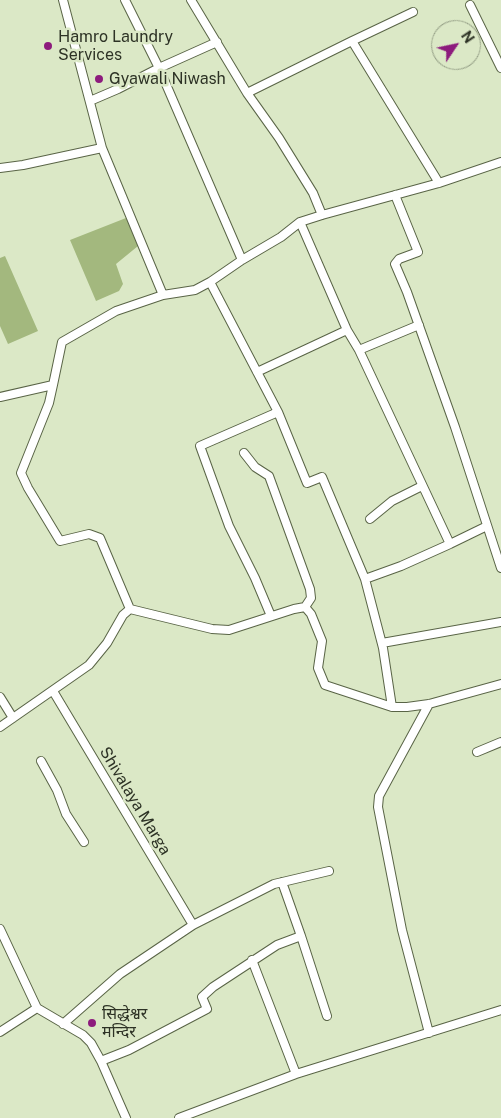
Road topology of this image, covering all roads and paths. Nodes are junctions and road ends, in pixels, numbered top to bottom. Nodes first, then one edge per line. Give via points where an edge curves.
1 (63, 0) edge
2 (125, 0) edge
3 (191, 0) edge
4 (470, 5) dead end
5 (413, 12) dead end
6 (352, 41) junction
7 (217, 42) junction
8 (159, 68) junction
9 (501, 68) edge
10 (247, 93) junction
11 (90, 101) junction
12 (102, 148) junction
13 (501, 162) edge
14 (0, 168) edge
15 (439, 183) junction
16 (395, 195) junction
17 (322, 215) junction
18 (300, 222) junction
19 (242, 260) junction
20 (210, 282) junction
21 (163, 295) junction
22 (419, 324) junction
23 (347, 330) junction
24 (359, 350) junction
25 (257, 372) junction
26 (53, 385) junction
27 (0, 397) edge
28 (278, 412) junction
29 (244, 453) dead end
30 (422, 486) junction
31 (370, 519) dead end
32 (487, 526) junction
33 (450, 544) junction
34 (501, 568) edge
35 (365, 579) junction
36 (305, 607) junction
37 (130, 609) junction
38 (271, 616) junction
39 (501, 622) edge
40 (382, 644) junction
41 (501, 684) edge
42 (53, 691) junction
43 (0, 697) edge
44 (428, 704) junction
45 (392, 707) junction
46 (13, 718) junction
47 (0, 727) edge
48 (501, 742) edge
49 (477, 752) dead end
50 (40, 761) dead end
51 (84, 842) dead end
52 (329, 870) dead end
53 (282, 882) junction
54 (192, 925) junction
55 (0, 929) edge
56 (302, 936) junction
57 (252, 960) junction
58 (37, 1008) junction
59 (501, 1010) edge
60 (326, 1016) dead end
61 (63, 1024) junction
62 (0, 1032) edge
63 (429, 1033) junction
64 (101, 1061) junction
65 (296, 1074) junction
66 (126, 1118) edge
67 (179, 1118) edge

1 - 11 street
2 - 8 street
3 - 7 street
4 - 9 street
5 - 6 street
6 - 10 street
6 - 15 street
7 - 8 street
7 - 10 street
8 - 11 street
8 - 19 street
10 - 17 street via 299,170
11 - 12 street
12 - 14 street
12 - 21 street
13 - 15 street
15 - 16 street
16 - 17 street
16 - 22 street via 418,252 399,259 395,264
17 - 18 street
18 - 19 street
18 - 23 street
19 - 20 street
20 - 21 street via 195,290
20 - 25 street
21 - 26 street via 116,311 62,342
22 - 24 street
22 - 32 street
23 - 24 street
23 - 25 street
24 - 30 street
25 - 28 street
26 - 27 street
26 - 37 street via 21,473 60,541 89,534 100,538
28 - 35 street via 307,483 322,477
28 - 38 street via 200,446 229,526
29 - 36 street via 255,467 269,476 310,589 311,598
30 - 31 street via 392,502
30 - 33 street
32 - 33 street
32 - 34 street
33 - 35 street
35 - 40 street
36 - 38 street
36 - 45 street via 322,641 318,668 325,685
37 - 38 street via 212,629 229,630
37 - 42 street via 89,665
39 - 40 street
40 - 45 street
41 - 44 street
42 - 46 street
42 - 54 street, Shivalaya Marga
43 - 46 street
44 - 45 street
44 - 63 street via 379,796 378,806 402,930
46 - 47 street
48 - 49 street
50 - 51 street
52 - 53 street
53 - 54 street via 259,890
53 - 56 street
54 - 61 street via 120,974
55 - 58 street
56 - 57 street via 286,940
56 - 60 street
57 - 64 street via 202,997 207,1008 129,1050
57 - 65 street
58 - 61 street
58 - 62 street
59 - 63 street
61 - 64 street via 82,1035
63 - 65 street
64 - 66 street
65 - 67 street

